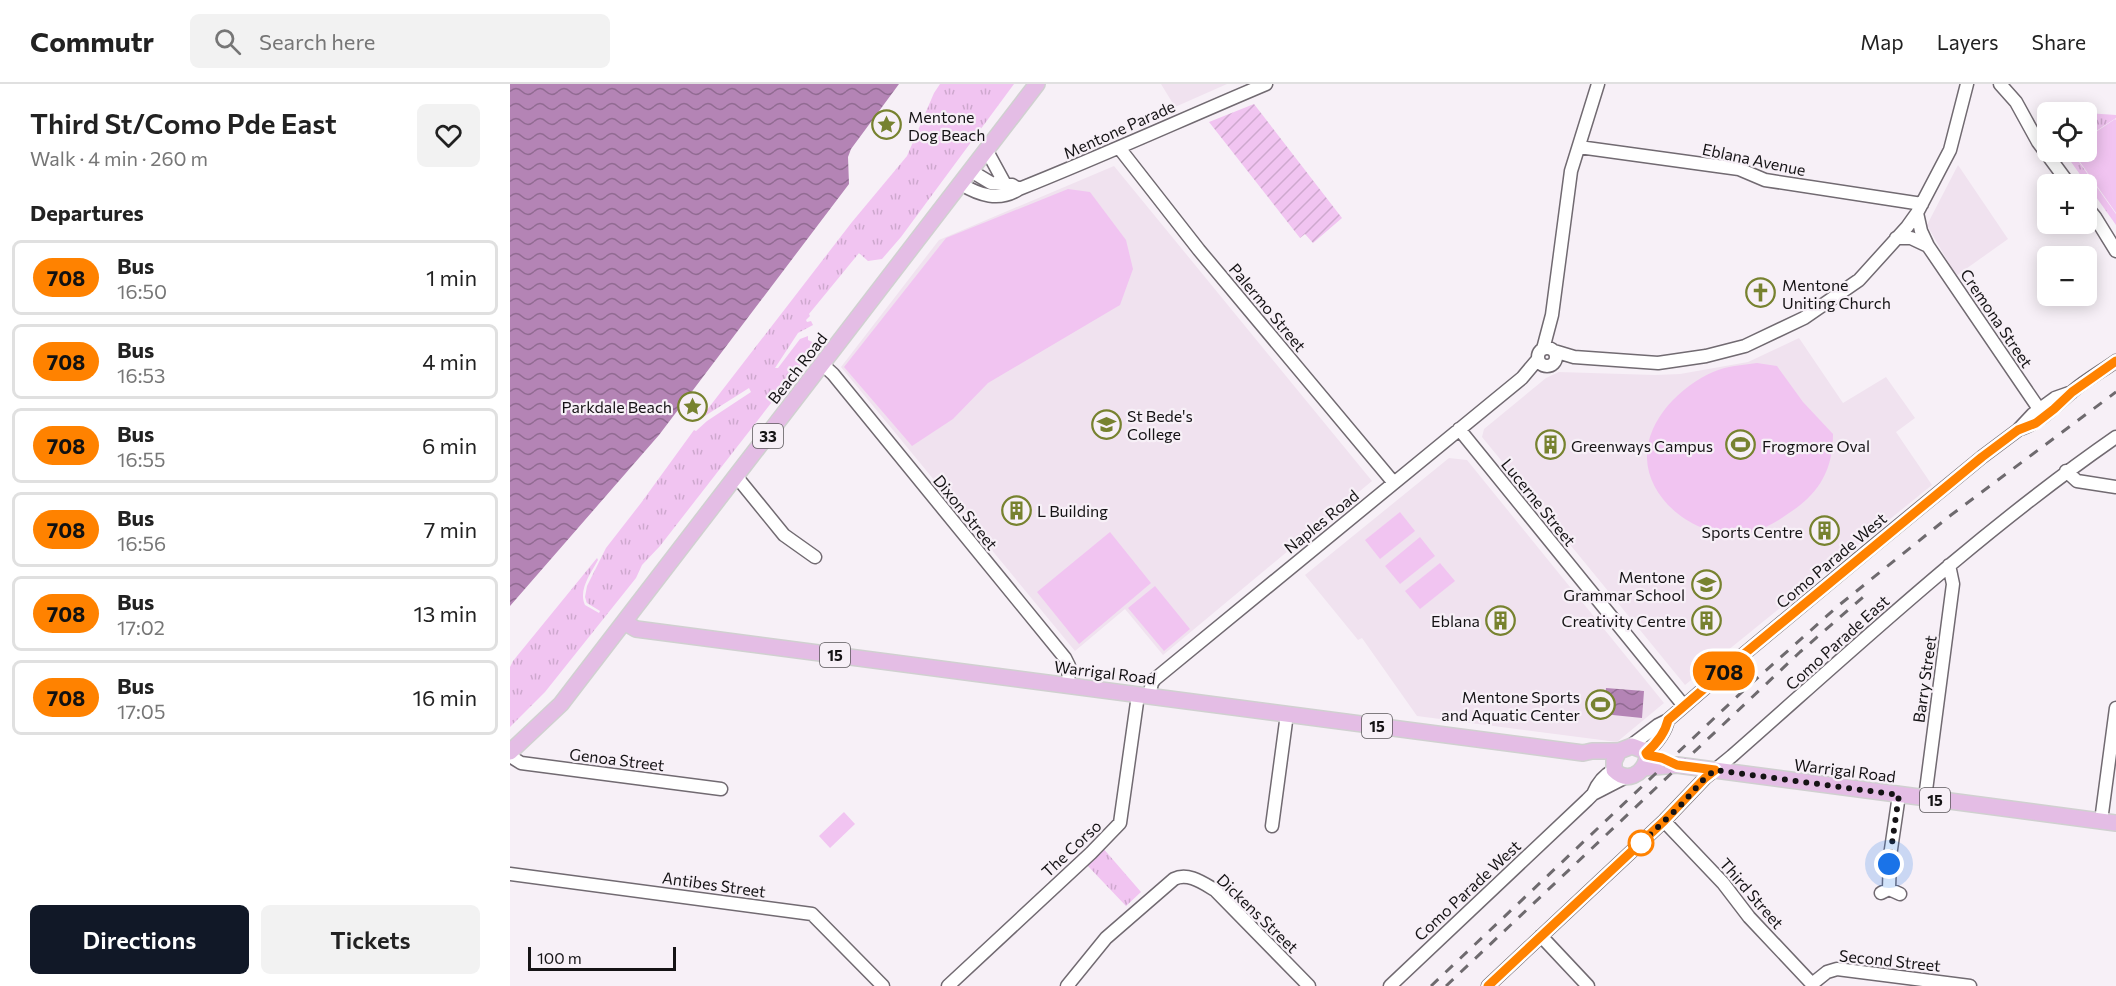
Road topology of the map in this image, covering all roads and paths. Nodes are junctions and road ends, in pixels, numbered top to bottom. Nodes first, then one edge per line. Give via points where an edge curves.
1 (1037, 84) edge
2 (1266, 84) edge
3 (1598, 84) edge
4 (1967, 84) edge
5 (2000, 84) edge
6 (1579, 147) junction
7 (1120, 148) junction
8 (987, 151) junction
9 (971, 171) junction
10 (2061, 174) edge
11 (961, 184) junction
12 (1005, 184) junction
13 (1018, 189) junction
14 (1919, 209) junction
15 (2097, 219) edge
16 (1896, 238) junction
17 (1928, 246) junction
18 (2116, 251) edge
19 (1548, 356) junction
20 (2116, 361) edge
21 (822, 364) junction
22 (2072, 392) junction
23 (2039, 409) junction
24 (1459, 429) junction
25 (2018, 430) junction
26 (2116, 437) edge
27 (2066, 471) junction
28 (736, 476) junction
29 (1394, 483) junction
30 (2116, 487) edge
31 (815, 556) dead end
32 (1948, 565) junction
33 (624, 621) junction
34 (1068, 686) junction
35 (1143, 695) junction
36 (1684, 706) junction
37 (2116, 708) edge
38 (1287, 714) junction
39 (1668, 720) junction
40 (1624, 749) junction
41 (1583, 753) junction
42 (510, 754) edge
43 (1645, 759) junction
44 (1715, 770) junction
45 (1618, 771) junction
46 (721, 789) dead end
47 (1899, 795) junction
48 (1925, 798) junction
49 (1664, 821) junction
50 (2108, 822) edge
51 (1272, 826) dead end
52 (510, 874) edge
53 (1890, 892) dead end
54 (1541, 936) junction
55 (1813, 985) edge
56 (883, 986) edge
57 (948, 986) edge
58 (1067, 986) edge
59 (1309, 986) edge
60 (1390, 986) edge
61 (1488, 986) edge
62 (1588, 986) edge
63 (1970, 986) edge

1 - 8 main road, Beach Road / 33
2 - 7 street, Mentone Parade
3 - 6 street, Naples Road
4 - 14 street via 1950,150
5 - 10 street via 2016,102 2037,142
6 - 14 street, Eblana Avenue via 1739,170 1765,180
6 - 19 street, Naples Road via 1571,171
7 - 13 street, Mentone Parade
7 - 29 street, Palermo Street
8 - 9 main road, Beach Road / 33
8 - 12 street
9 - 11 main road, Beach Road / 33
9 - 12 street via 991,183
11 - 13 street, Mentone Parade via 974,192 994,196 1009,195
11 - 21 main road, Beach Road / 33
12 - 13 street
14 - 16 street
14 - 17 street, Cremona Street
15 - 18 street
16 - 17 street via 1920,240
16 - 19 street via 1859,280 1804,318 1745,346 1658,363
17 - 23 street, Cremona Street
19 - 24 street, Naples Road
20 - 22 street, Como Parade West
21 - 28 main road, Beach Road / 33
21 - 34 street, Dixon Street via 1065,658 1069,666
22 - 23 street, Como Parade West
22 - 25 street, Como Parade West via 2036,423
23 - 25 street, Como Parade West
24 - 29 street, Naples Road
24 - 36 street, Lucerne Street
25 - 36 street, Como Parade West
26 - 27 street, Como Parade East
27 - 30 street via 2077,481
27 - 32 street, Como Parade East
28 - 31 street via 784,535
28 - 33 main road, Beach Road / 33
29 - 35 street, Naples Road via 1155,679
32 - 44 street, Como Parade East
32 - 48 street, Barry Street via 1953,585
33 - 34 main road, Warrigal Road / 15 via 636,629
33 - 42 main road, Beach Road / 33 via 561,704
34 - 35 main road, Warrigal Road / 15
35 - 38 main road, Warrigal Road / 15
35 - 57 street, The Corso via 1120,823
36 - 39 street, Como Parade West
37 - 50 street
38 - 41 main road, Warrigal Road / 15
38 - 51 street
39 - 40 street, Como Parade West
39 - 43 street, Como Parade West
40 - 41 main road, Warrigal Road / 15
40 - 43 main road, 15 via 1639,748
40 - 45 main road via 1614,760
41 - 45 main road, Warrigal Road / 15
42 - 46 street, Genoa Street via 521,763
43 - 44 main road, Warrigal Road / 15 via 1662,758 1677,765
43 - 45 main road via 1638,773
44 - 47 main road, Warrigal Road / 15
44 - 49 street, Como Parade East
45 - 60 street, Como Parade West
47 - 48 main road, Warrigal Road / 15
47 - 53 street via 1890,856
48 - 50 main road, Warrigal Road / 15
49 - 54 street, Como Parade East
49 - 55 street, Third Street
52 - 56 street, Antibes Street via 812,914
54 - 61 street, Como Parade East
54 - 62 street
55 - 63 street, Second Street via 1827,972 1837,969
58 - 59 street, Dickens Street via 1106,938 1180,876 1199,880 1215,890

